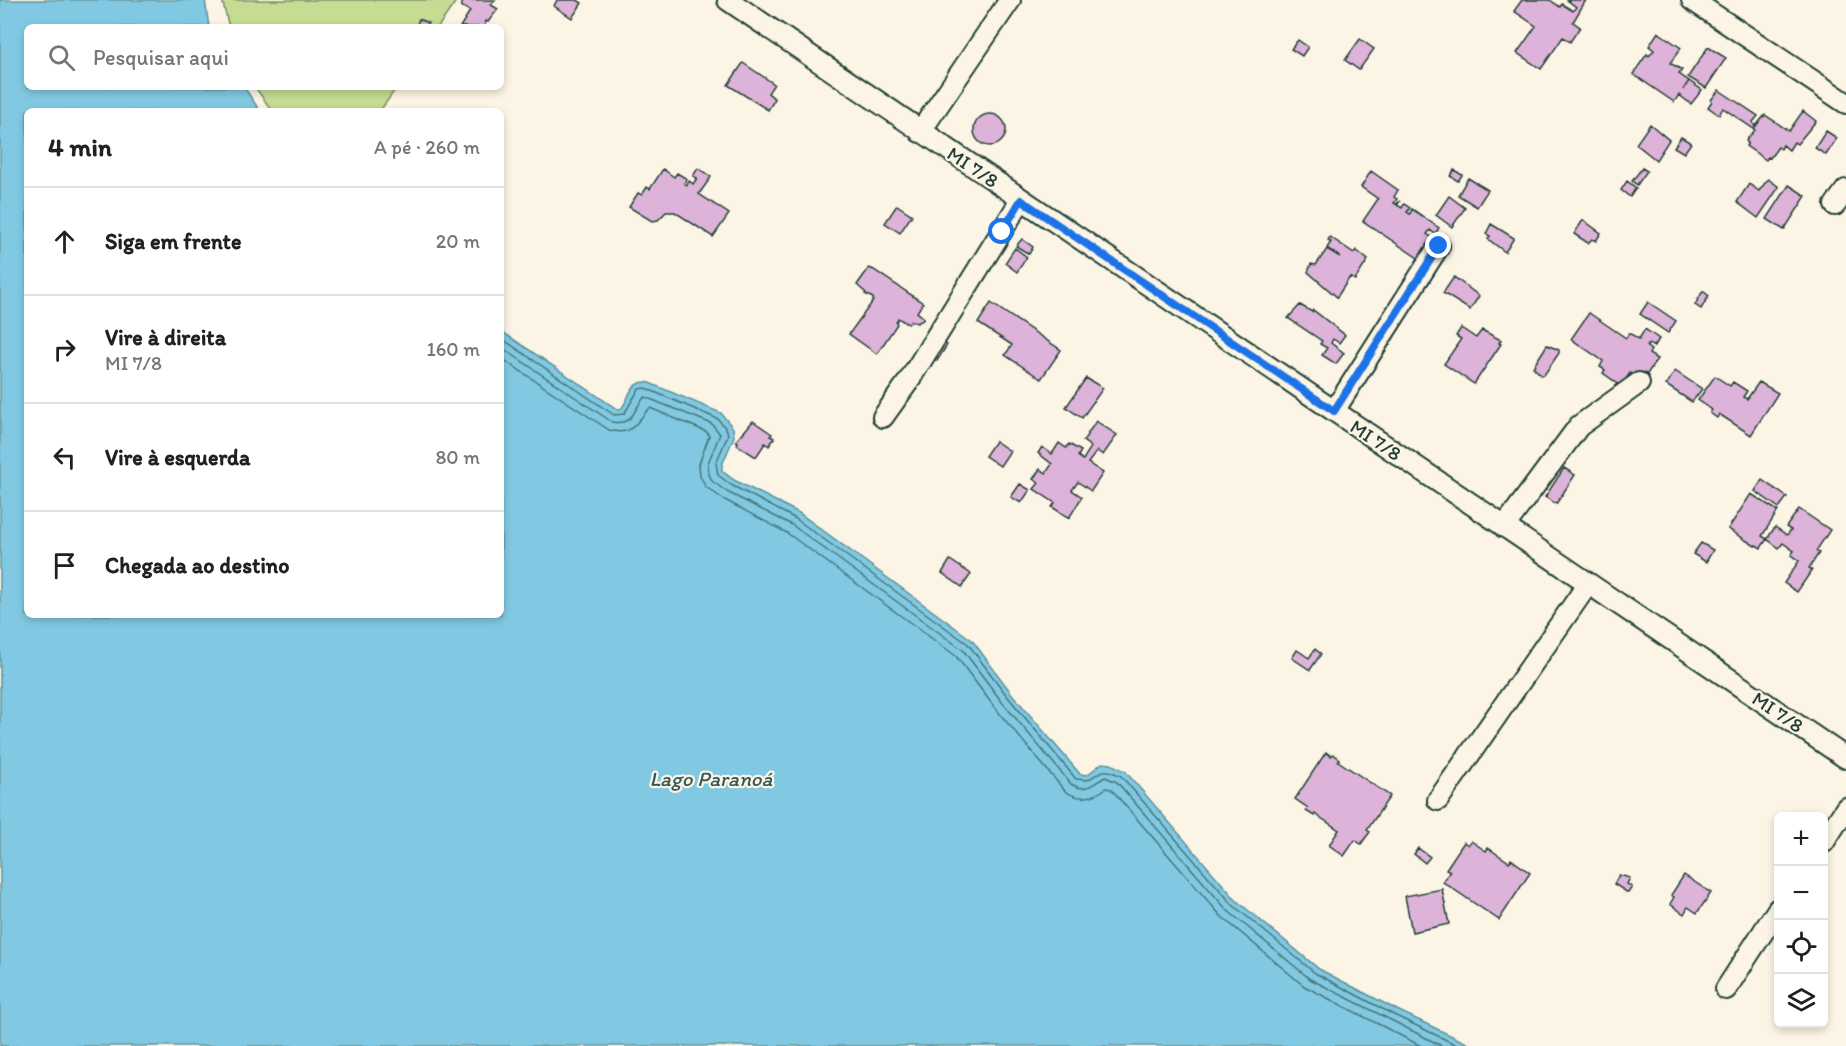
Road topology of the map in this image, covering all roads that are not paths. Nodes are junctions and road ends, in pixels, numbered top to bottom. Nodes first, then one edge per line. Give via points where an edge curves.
1 (728, 0) edge
2 (1010, 0) edge
3 (1692, 0) edge
4 (1846, 103) edge
5 (920, 132) junction
6 (1021, 200) junction
7 (1439, 246) dead end
8 (1638, 383) dead end
9 (1334, 411) junction
10 (883, 417) dead end
11 (1504, 526) junction
12 (1588, 584) junction
13 (1846, 758) edge
14 (1438, 800) dead end
15 (1846, 808) edge
16 (1828, 836) edge
17 (1774, 917) edge
18 (1726, 989) dead end

1 - 5 street, MI 7/8
2 - 5 street
3 - 4 street
5 - 6 street, MI 7/8
6 - 9 street, MI 7/8
6 - 10 street
7 - 9 street
8 - 11 street via 1579,426
9 - 11 street, MI 7/8
11 - 12 street, MI 7/8
12 - 13 street, MI 7/8
12 - 14 street
15 - 16 street
17 - 18 street

